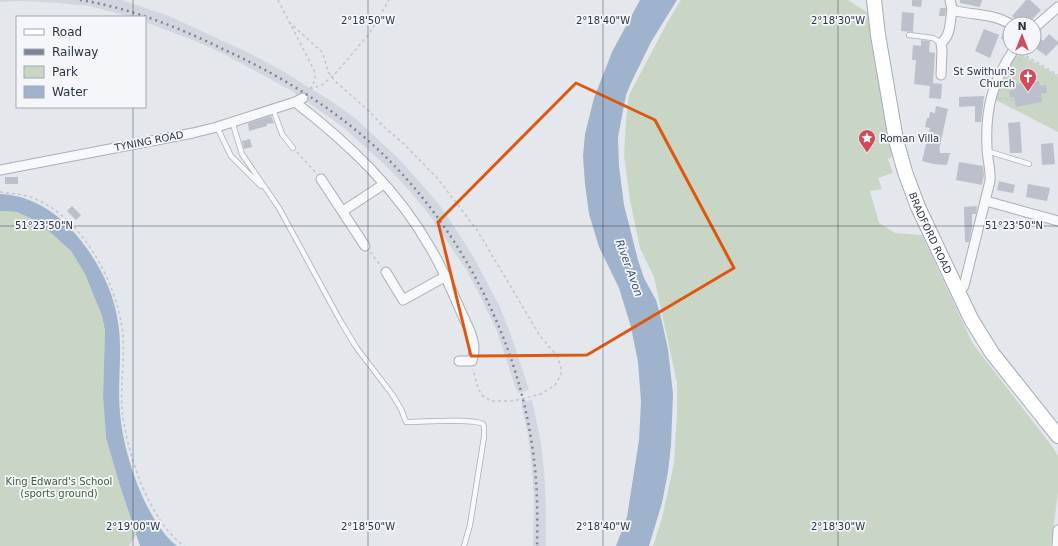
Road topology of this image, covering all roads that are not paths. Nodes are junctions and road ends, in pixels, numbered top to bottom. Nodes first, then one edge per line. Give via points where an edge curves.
1 (874, 0) edge
2 (951, 5) edge
3 (1058, 7) edge
4 (1002, 19) edge
5 (1042, 21) edge
6 (909, 35) dead end
7 (941, 44) junction
8 (1016, 56) edge
9 (941, 75) dead end
10 (273, 109) junction
11 (232, 121) junction
12 (217, 127) junction
13 (293, 148) road end
14 (987, 151) junction
15 (1029, 164) dead end
16 (0, 170) edge
17 (321, 179) road end
18 (384, 184) junction
19 (267, 191) junction
20 (986, 200) junction
21 (343, 211) junction
22 (1058, 221) edge
23 (365, 246) road end
24 (386, 272) road end
25 (446, 276) junction
26 (958, 292) junction
27 (459, 361) dead end
28 (1058, 436) edge
29 (1058, 530) edge
30 (464, 546) edge
31 (1057, 546) edge

1 - 26 main road, BRADFORD ROAD via 896,140 905,172 918,207
2 - 4 street via 960,12
2 - 7 street via 948,34
3 - 5 street
6 - 7 lane via 933,38
7 - 9 street
8 - 14 street via 998,79 989,102
10 - 11 street, TYNING ROAD
10 - 13 lane via 282,134
10 - 18 street, TYNING ROAD via 299,100
11 - 12 street, TYNING ROAD
11 - 19 lane via 242,154
12 - 16 street, TYNING ROAD
12 - 19 lane via 231,156
14 - 15 lane
14 - 20 street via 990,176
17 - 21 street
18 - 21 street
18 - 25 street, TYNING ROAD via 412,217
19 - 30 lane via 356,347 392,394 406,422 452,421 483,424 484,437 470,525
20 - 22 street
20 - 26 street via 964,286
21 - 23 street
24 - 25 street via 403,300
25 - 27 street, TYNING ROAD via 471,331 474,354 472,361
26 - 28 main road, BRADFORD ROAD via 992,353
29 - 31 street

